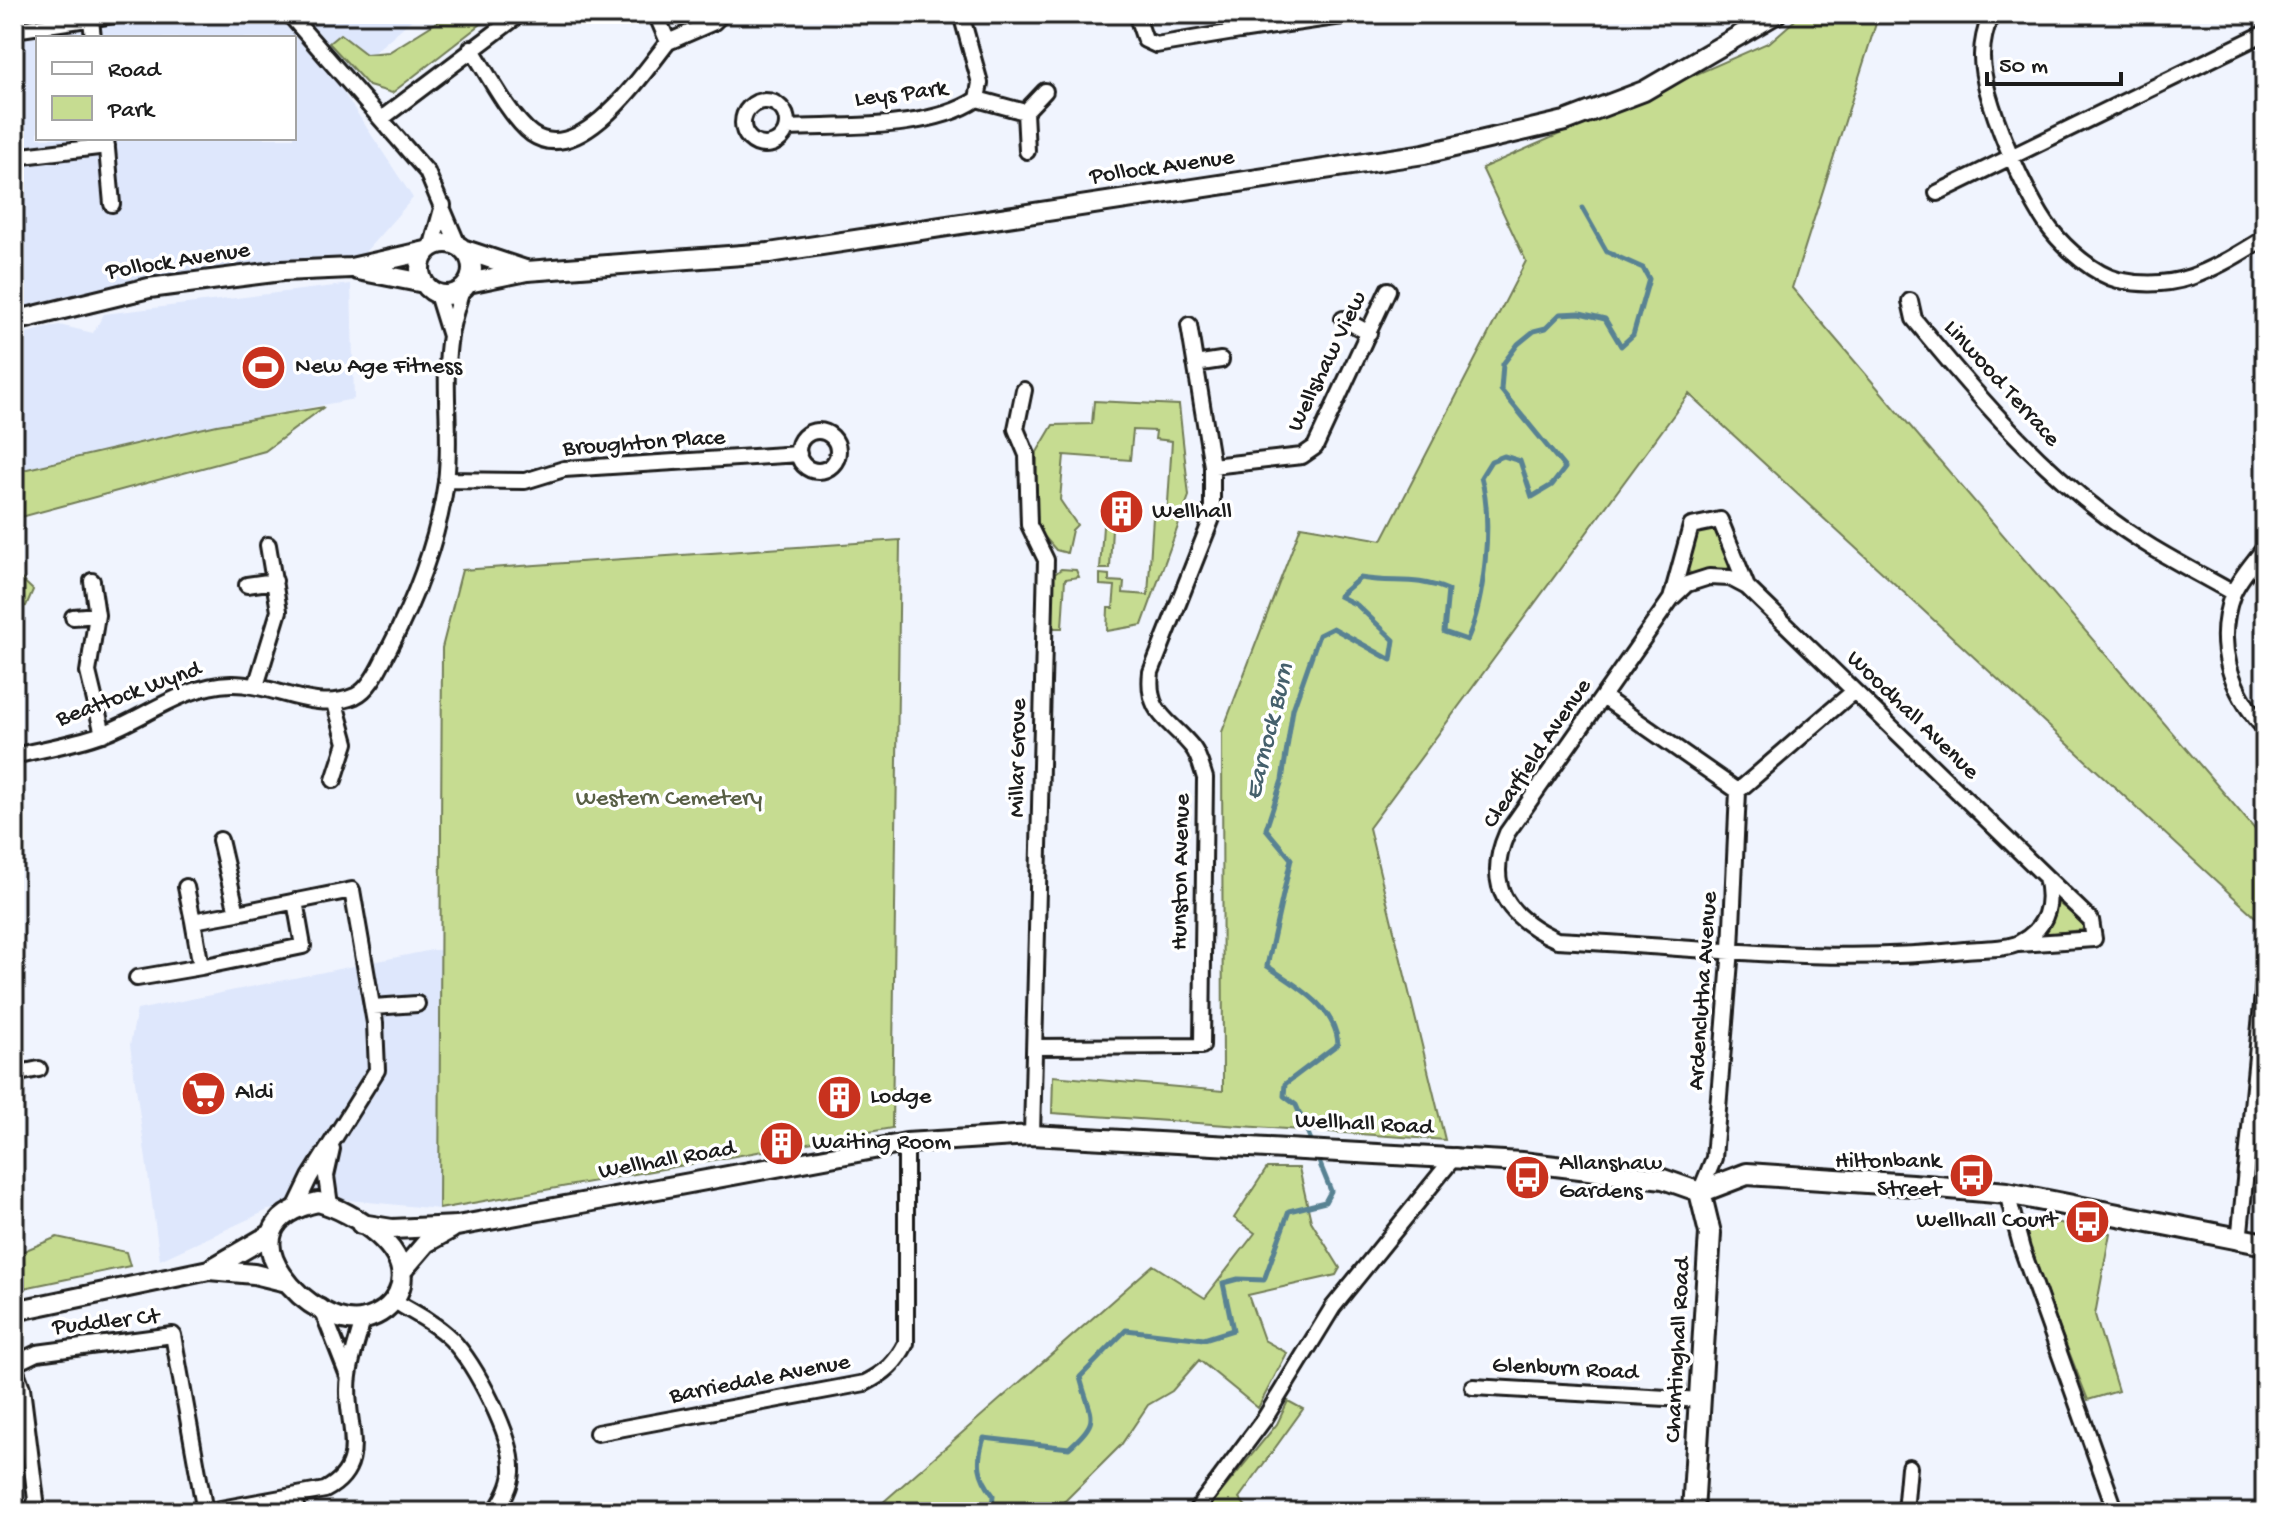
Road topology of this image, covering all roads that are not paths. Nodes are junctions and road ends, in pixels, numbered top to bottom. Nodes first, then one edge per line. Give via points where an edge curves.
1 (120, 14) edge
2 (289, 14) edge
3 (520, 14) edge
4 (656, 14) edge
5 (722, 14) edge
6 (961, 14) edge
7 (1136, 14) edge
8 (1234, 14) edge
9 (1356, 14) edge
10 (1776, 14) edge
11 (1991, 14) edge
12 (91, 20) junction
13 (14, 30) edge
14 (1240, 31) junction
15 (2265, 33) edge
16 (93, 36) edge
17 (668, 42) junction
18 (471, 48) junction
19 (1045, 91) dead end
20 (977, 99) junction
21 (1025, 112) junction
22 (381, 119) junction
23 (787, 128) dead end
24 (107, 142) edge
25 (1027, 151) dead end
26 (2013, 156) junction
27 (14, 157) edge
28 (1937, 193) dead end
29 (112, 204) dead end
30 (443, 204) junction
31 (2265, 238) edge
32 (461, 247) junction
33 (429, 248) junction
34 (351, 268) junction
35 (527, 271) junction
36 (465, 286) junction
37 (431, 288) junction
38 (1388, 290) dead end
39 (1910, 301) dead end
40 (1343, 319) dead end
41 (14, 321) edge
42 (1189, 325) dead end
43 (1369, 333) junction
44 (450, 337) junction
45 (1221, 360) dead end
46 (1195, 364) junction
47 (1024, 390) dead end
48 (799, 454) dead end
49 (1212, 466) junction
50 (446, 480) junction
51 (268, 545) dead end
52 (2265, 547) edge
53 (92, 581) dead end
54 (275, 581) junction
55 (247, 585) dead end
56 (1747, 587) junction
57 (2233, 593) junction
58 (1671, 599) junction
59 (97, 615) junction
60 (73, 617) dead end
61 (256, 686) junction
62 (1854, 691) junction
63 (1603, 697) junction
64 (335, 703) junction
65 (2265, 729) edge
66 (103, 734) junction
67 (14, 756) edge
68 (334, 780) dead end
69 (1738, 791) junction
70 (220, 840) dead end
71 (2046, 877) junction
72 (186, 887) dead end
73 (295, 901) junction
74 (237, 913) junction
75 (193, 921) junction
76 (2017, 944) junction
77 (1731, 949) junction
78 (201, 967) junction
79 (2265, 973) edge
80 (137, 978) dead end
81 (417, 1004) dead end
82 (373, 1007) junction
83 (1034, 1047) junction
84 (39, 1069) dead end
85 (14, 1074) edge
86 (1032, 1135) junction
87 (334, 1137) junction
88 (906, 1143) junction
89 (1455, 1156) junction
90 (1700, 1192) junction
91 (2007, 1193) junction
92 (330, 1205) junction
93 (296, 1206) junction
94 (361, 1224) junction
95 (457, 1226) junction
96 (271, 1234) junction
97 (2239, 1242) junction
98 (2265, 1244) edge
99 (209, 1270) junction
100 (402, 1271) junction
101 (287, 1282) junction
102 (394, 1301) junction
103 (321, 1307) junction
104 (14, 1311) edge
105 (363, 1320) junction
106 (14, 1365) edge
107 (348, 1377) junction
108 (1473, 1387) dead end
109 (1702, 1400) junction
110 (597, 1433) dead end
111 (1909, 1467) dead end
112 (294, 1496) junction
113 (32, 1512) edge
114 (204, 1512) edge
115 (297, 1512) edge
116 (495, 1512) edge
117 (1195, 1512) edge
118 (1693, 1512) edge
119 (1905, 1512) edge
120 (2116, 1512) edge

1 - 12 street
2 - 22 street
3 - 18 street
4 - 17 street
5 - 17 street
6 - 20 street, Leys Park via 980,83
7 - 14 street via 1145,40 1156,45
8 - 14 street
9 - 14 street
10 - 35 street, Pollock Avenue via 1644,91 1565,121 1424,154 769,253
11 - 26 street via 1982,56 1987,92
12 - 13 street
12 - 16 street
15 - 26 street
17 - 18 street via 620,103 568,141 548,143 529,132
18 - 22 street
19 - 21 street
20 - 21 street
20 - 23 street, Leys Park via 961,110 920,120
21 - 25 street
22 - 30 street via 427,172
24 - 27 street
24 - 29 street
26 - 28 street
26 - 31 street via 2050,229 2082,261 2116,279 2170,285 2210,272
30 - 32 street
30 - 33 street
32 - 33 street via 445,242
32 - 35 street, Pollock Avenue
32 - 36 street via 472,271
33 - 34 street, Pollock Avenue
33 - 37 street via 420,272
34 - 37 street, Pollock Avenue
34 - 41 street, Pollock Avenue via 206,278
35 - 36 street, Pollock Avenue
36 - 37 street via 455,294
36 - 44 street
37 - 44 street
38 - 43 street, Wellshaw View
39 - 57 street, Linwood Terrace via 1914,319 1987,409 2047,468 2104,515
40 - 43 street
42 - 46 street, Hunston Avenue
43 - 49 street, Wellshaw View via 1315,447 1302,456
44 - 50 street
45 - 46 street
46 - 49 street, Hunston Avenue
47 - 83 street, Millar Grove via 1016,429 1027,455 1029,525 1046,560
48 - 50 street, Broughton Place via 564,469 525,481
49 - 83 street, Hunston Avenue via 1212,518 1149,687 1162,718 1195,750 1205,778 1202,1046
50 - 64 street via 431,552 402,624 359,694
51 - 54 street
52 - 57 street
53 - 59 street
54 - 55 street
54 - 61 street via 279,611
56 - 58 street, Woodhall Avenue via 1730,578 1709,577 1687,584
56 - 58 street, Woodhall Avenue via 1720,520 1691,526
56 - 62 street, Woodhall Avenue
57 - 65 street via 2225,644 2230,676 2243,705
58 - 63 street, Clearfield Avenue
59 - 60 street
59 - 66 street via 88,672
61 - 64 street, Beattock Wynd
61 - 66 street, Beattock Wynd via 206,688
62 - 69 street
62 - 71 street, Woodhall Avenue
63 - 69 street
63 - 77 street, Clearfield Avenue via 1507,833 1498,868 1512,913 1557,940
64 - 68 street via 346,743
66 - 67 street, Beattock Wynd
69 - 77 street, Ardenclutha Avenue
70 - 74 street
71 - 76 street via 2048,915
71 - 76 street, Woodhall Avenue via 2091,920 2094,939
72 - 75 street
73 - 74 street
73 - 78 street via 303,946
73 - 82 street via 352,890
74 - 75 street
75 - 78 street
76 - 77 street, Clearfield Avenue via 1894,958
77 - 90 street, Ardenclutha Avenue via 1714,1158
78 - 80 street
79 - 97 street
81 - 82 street
82 - 87 street via 377,1070
83 - 86 street, Millar Grove
84 - 85 street
86 - 88 street, Wellhall Road
86 - 89 street, Wellhall Road
87 - 92 street via 326,1176
87 - 93 street
88 - 95 street, Wellhall Road
88 - 110 street, Barriedale Avenue via 906,1343 884,1373 865,1383
89 - 90 street, Wellhall Road via 1663,1179
89 - 117 street via 1333,1307 1265,1418
90 - 91 main road via 1747,1174
90 - 109 main road, Chantinghall Road via 1710,1233
91 - 97 main road
91 - 120 street
92 - 93 street
92 - 94 street, Wellhall Road
93 - 96 street
94 - 95 street, Wellhall Road via 392,1229
94 - 100 street, Wellhall Road via 394,1252
95 - 100 street, Wellhall Road via 426,1243
96 - 99 street
96 - 101 street via 275,1266
97 - 98 main road
99 - 101 street
99 - 104 street
100 - 102 street, Wellhall Road
101 - 103 street
102 - 105 street via 384,1312
102 - 116 street via 449,1337 469,1360 493,1409 512,1472
103 - 105 street via 344,1321
103 - 107 street
105 - 107 street
106 - 113 street via 22,1388 36,1500
106 - 114 street, Puddler Ct via 37,1353 173,1335
107 - 112 street via 351,1465 342,1481
108 - 109 street, Glenburn Road
109 - 118 main road, Chantinghall Road
111 - 119 street
112 - 114 street
112 - 115 street

